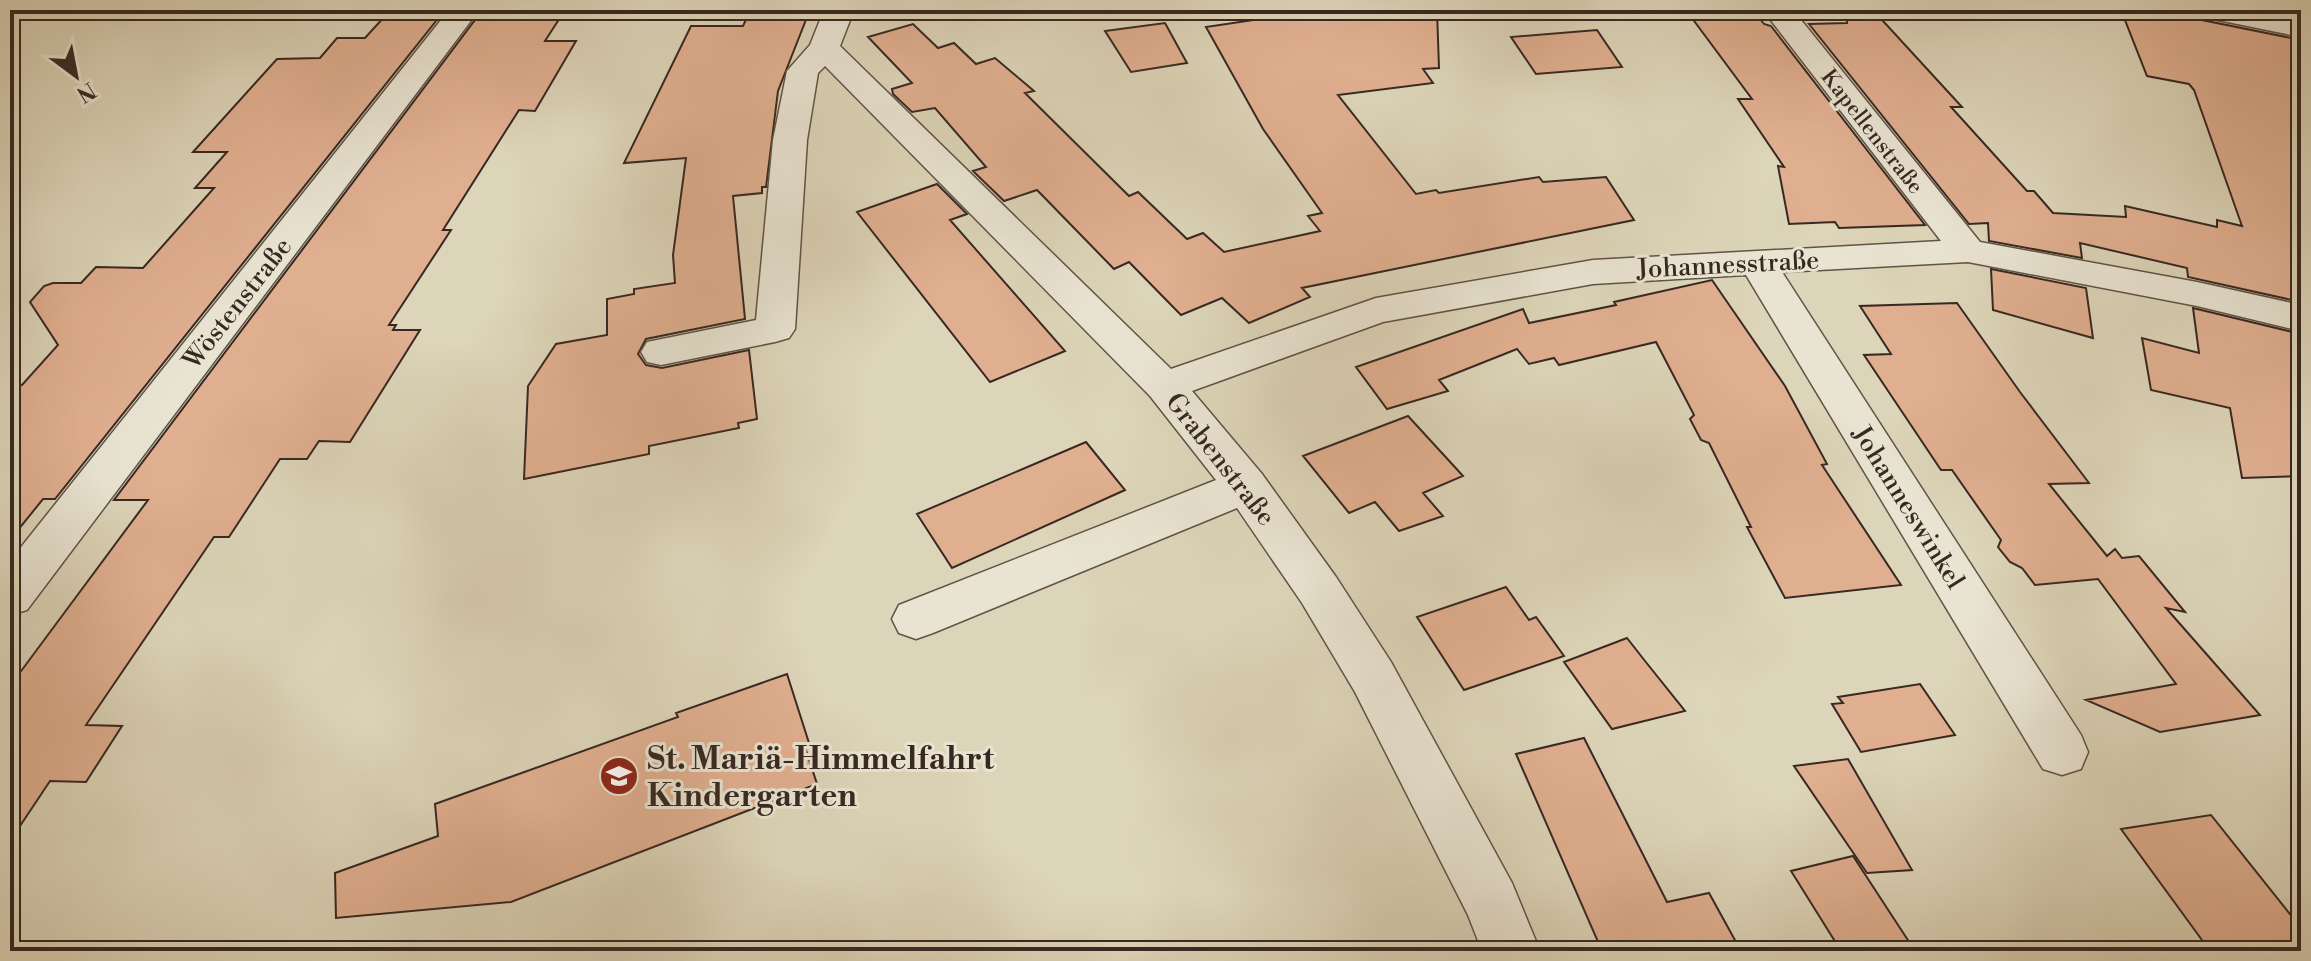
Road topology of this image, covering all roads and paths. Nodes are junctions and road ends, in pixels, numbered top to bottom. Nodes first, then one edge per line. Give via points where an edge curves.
1 (464, 10) edge
2 (1778, 10) edge
3 (2208, 10) edge
4 (2301, 28) edge
5 (831, 29) edge
6 (1968, 251) junction
7 (1757, 262) junction
8 (2301, 318) edge
9 (661, 352) dead end
10 (1164, 386) junction
11 (1246, 486) junction
12 (10, 596) edge
13 (916, 619) dead end
14 (2062, 752) dead end
15 (1511, 951) edge

1 - 12 street, Wöstenstraße
2 - 6 street, Kapellenstraße
3 - 4 street
5 - 9 street, Grabenstraße via 803,71 790,140 775,329
5 - 10 street, Grabenstraße
6 - 7 street, Johannesstraße
6 - 8 street, Johannesstraße
7 - 10 street, Johannesstraße via 1593,272 1376,311
7 - 14 street, Johanneswinkel
10 - 11 street, Grabenstraße
11 - 13 street
11 - 15 street, Grabenstraße via 1373,677 1492,903

